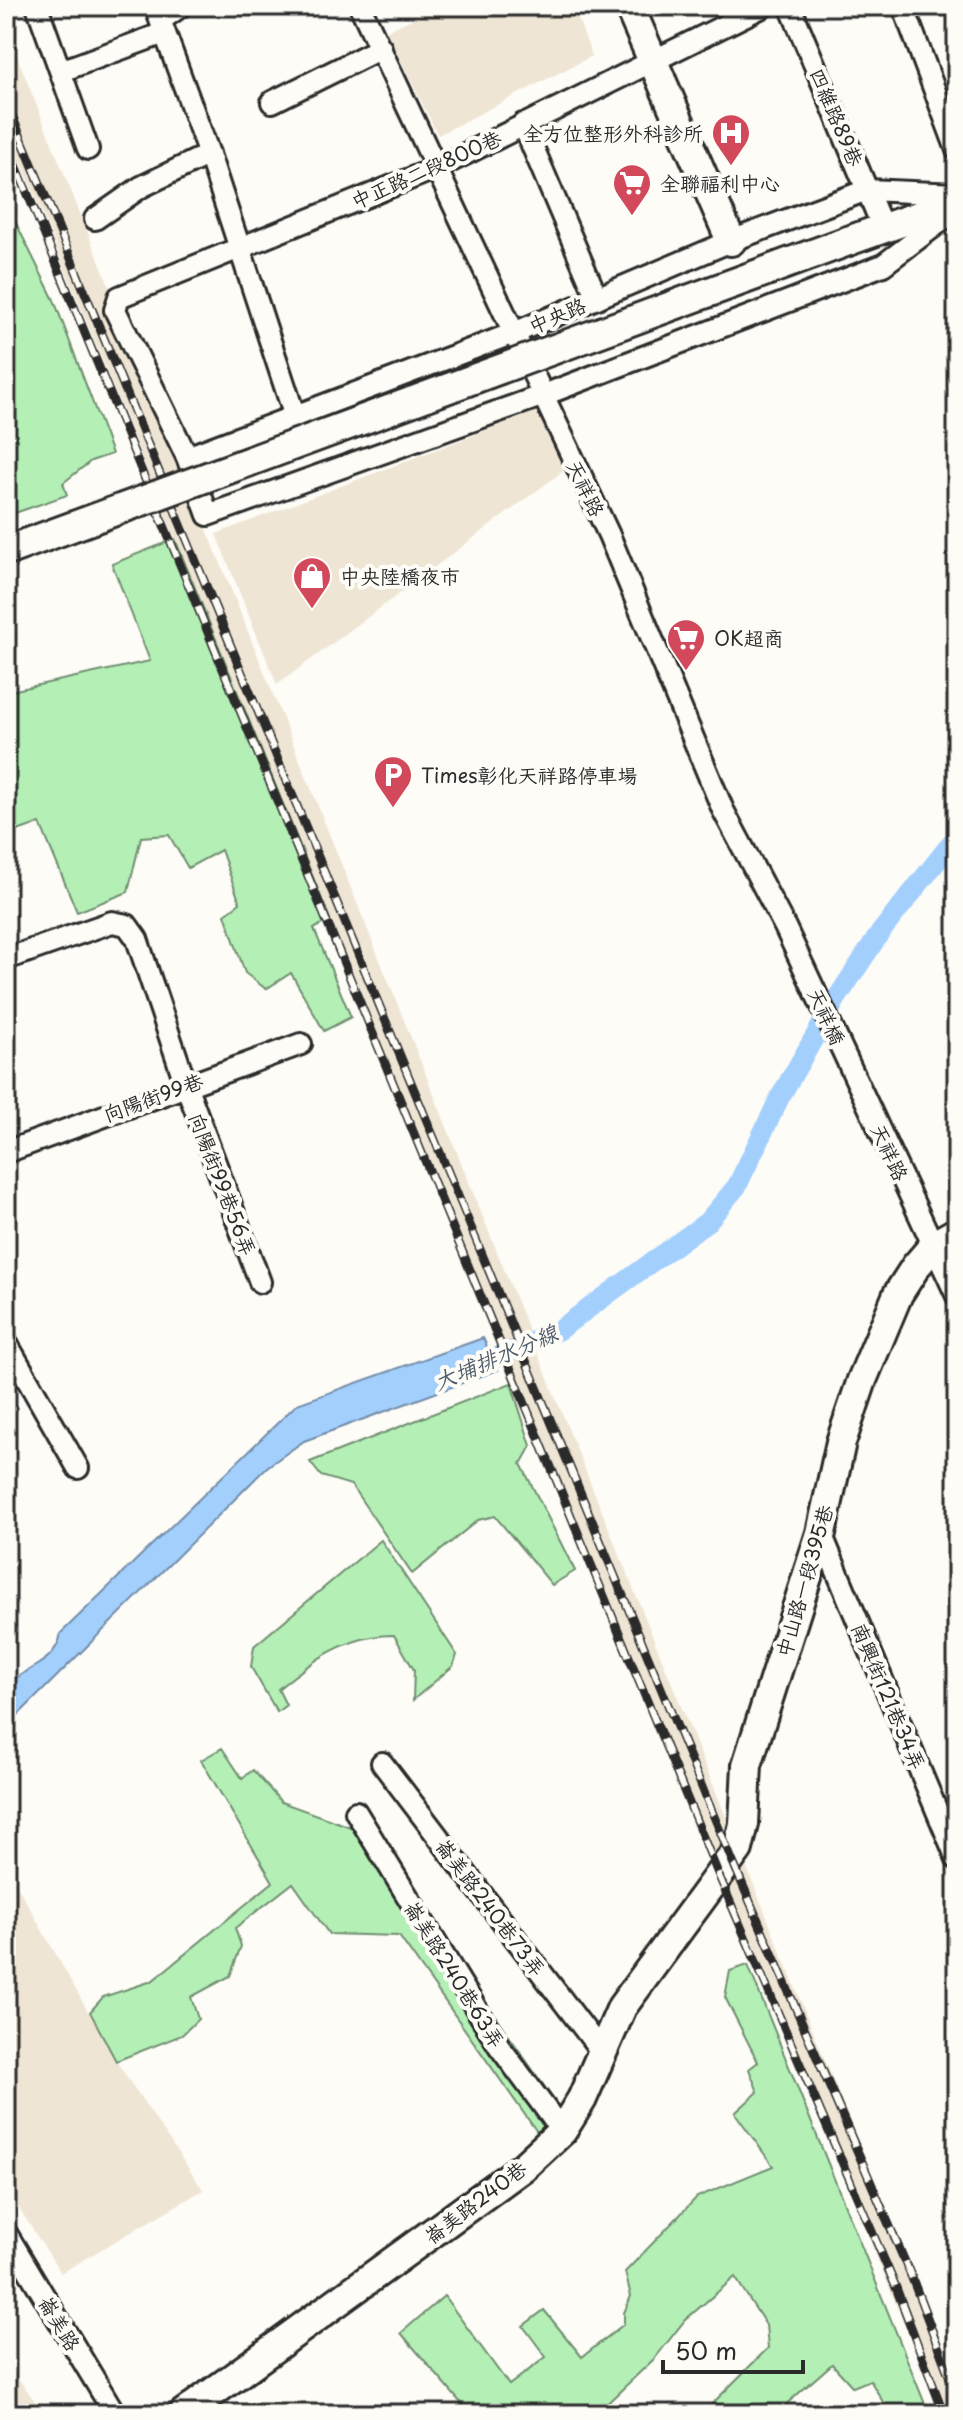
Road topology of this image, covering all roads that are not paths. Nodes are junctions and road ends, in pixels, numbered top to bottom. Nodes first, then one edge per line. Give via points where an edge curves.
1 (37, 6) edge
2 (181, 6) edge
3 (360, 6) edge
4 (629, 6) edge
5 (764, 6) edge
6 (790, 6) edge
7 (903, 6) edge
8 (160, 20) edge
9 (381, 48) junction
10 (652, 60) junction
11 (61, 71) junction
12 (272, 102) dead end
13 (523, 124) junction
14 (88, 149) dead end
15 (957, 150) edge
16 (209, 154) junction
17 (439, 167) junction
18 (867, 190) junction
19 (957, 194) edge
20 (957, 202) edge
21 (957, 209) edge
22 (95, 219) dead end
23 (883, 228) junction
24 (731, 241) junction
25 (240, 250) junction
26 (597, 298) junction
27 (514, 333) junction
28 (541, 396) junction
29 (295, 417) junction
30 (187, 457) junction
31 (6, 551) edge
32 (6, 959) edge
33 (806, 972) joint
34 (301, 1044) dead end
35 (847, 1059) joint
36 (186, 1085) junction
37 (6, 1152) edge
38 (945, 1238) edge
39 (260, 1282) dead end
40 (957, 1296) edge
41 (6, 1342) edge
42 (78, 1468) dead end
43 (821, 1533) junction
44 (382, 1763) dead end
45 (356, 1812) dead end
46 (957, 1859) edge
47 (687, 1918) joint
48 (601, 2051) junction
49 (562, 2131) junction
50 (6, 2233) edge
51 (115, 2414) edge
52 (183, 2414) edge

1 - 11 street
2 - 8 street
3 - 9 street, 天祥路
4 - 10 street
5 - 10 street, 中正路二段800巷
6 - 18 street, 四維路89巷
7 - 15 street
8 - 11 street
8 - 16 street
9 - 12 street
9 - 17 street, 天祥路
10 - 13 street, 中正路二段800巷
10 - 24 street
11 - 14 street
13 - 17 street, 中正路二段800巷
13 - 26 street
16 - 22 street via 141,187
16 - 25 street
17 - 25 street, 中正路二段800巷
17 - 27 street, 天祥路
18 - 19 street, 中央路
18 - 23 street, 四維路89巷
18 - 24 street, 中央路
20 - 23 street, 中央路
21 - 28 street via 883,265
23 - 31 street, 中央路, bridge
24 - 26 street, 中央路
25 - 29 street
25 - 30 street, 中正路二段800巷 via 115,303
26 - 27 street, 中央路
27 - 28 street, 天祥路
27 - 29 street, 中央路
28 - 30 street via 208,515
28 - 33 street, 天祥路 via 609,535 723,810
29 - 30 street, 中央路
32 - 36 street, 向陽街99巷56弄 via 112,922 127,925 137,939
33 - 35 street, 天祥橋
34 - 36 street, 向陽街99巷
35 - 38 street, 天祥路
36 - 37 street, 向陽街99巷
36 - 39 street, 向陽街99巷56弄
38 - 40 street, 天祥路
38 - 43 street, 中山路一段395巷 via 898,1294 841,1442
41 - 42 street
43 - 46 street, 南興街121巷34弄
43 - 47 street, 中山路一段395巷 via 747,1765 738,1849
44 - 48 street, 崙美路240巷73弄
45 - 49 street, 崙美路240巷63弄 via 499,2046
47 - 48 street, 崙美路240巷 via 622,2007
48 - 49 street, 崙美路240巷
49 - 52 street, 崙美路240巷 via 523,2167
50 - 51 street, 崙美路

